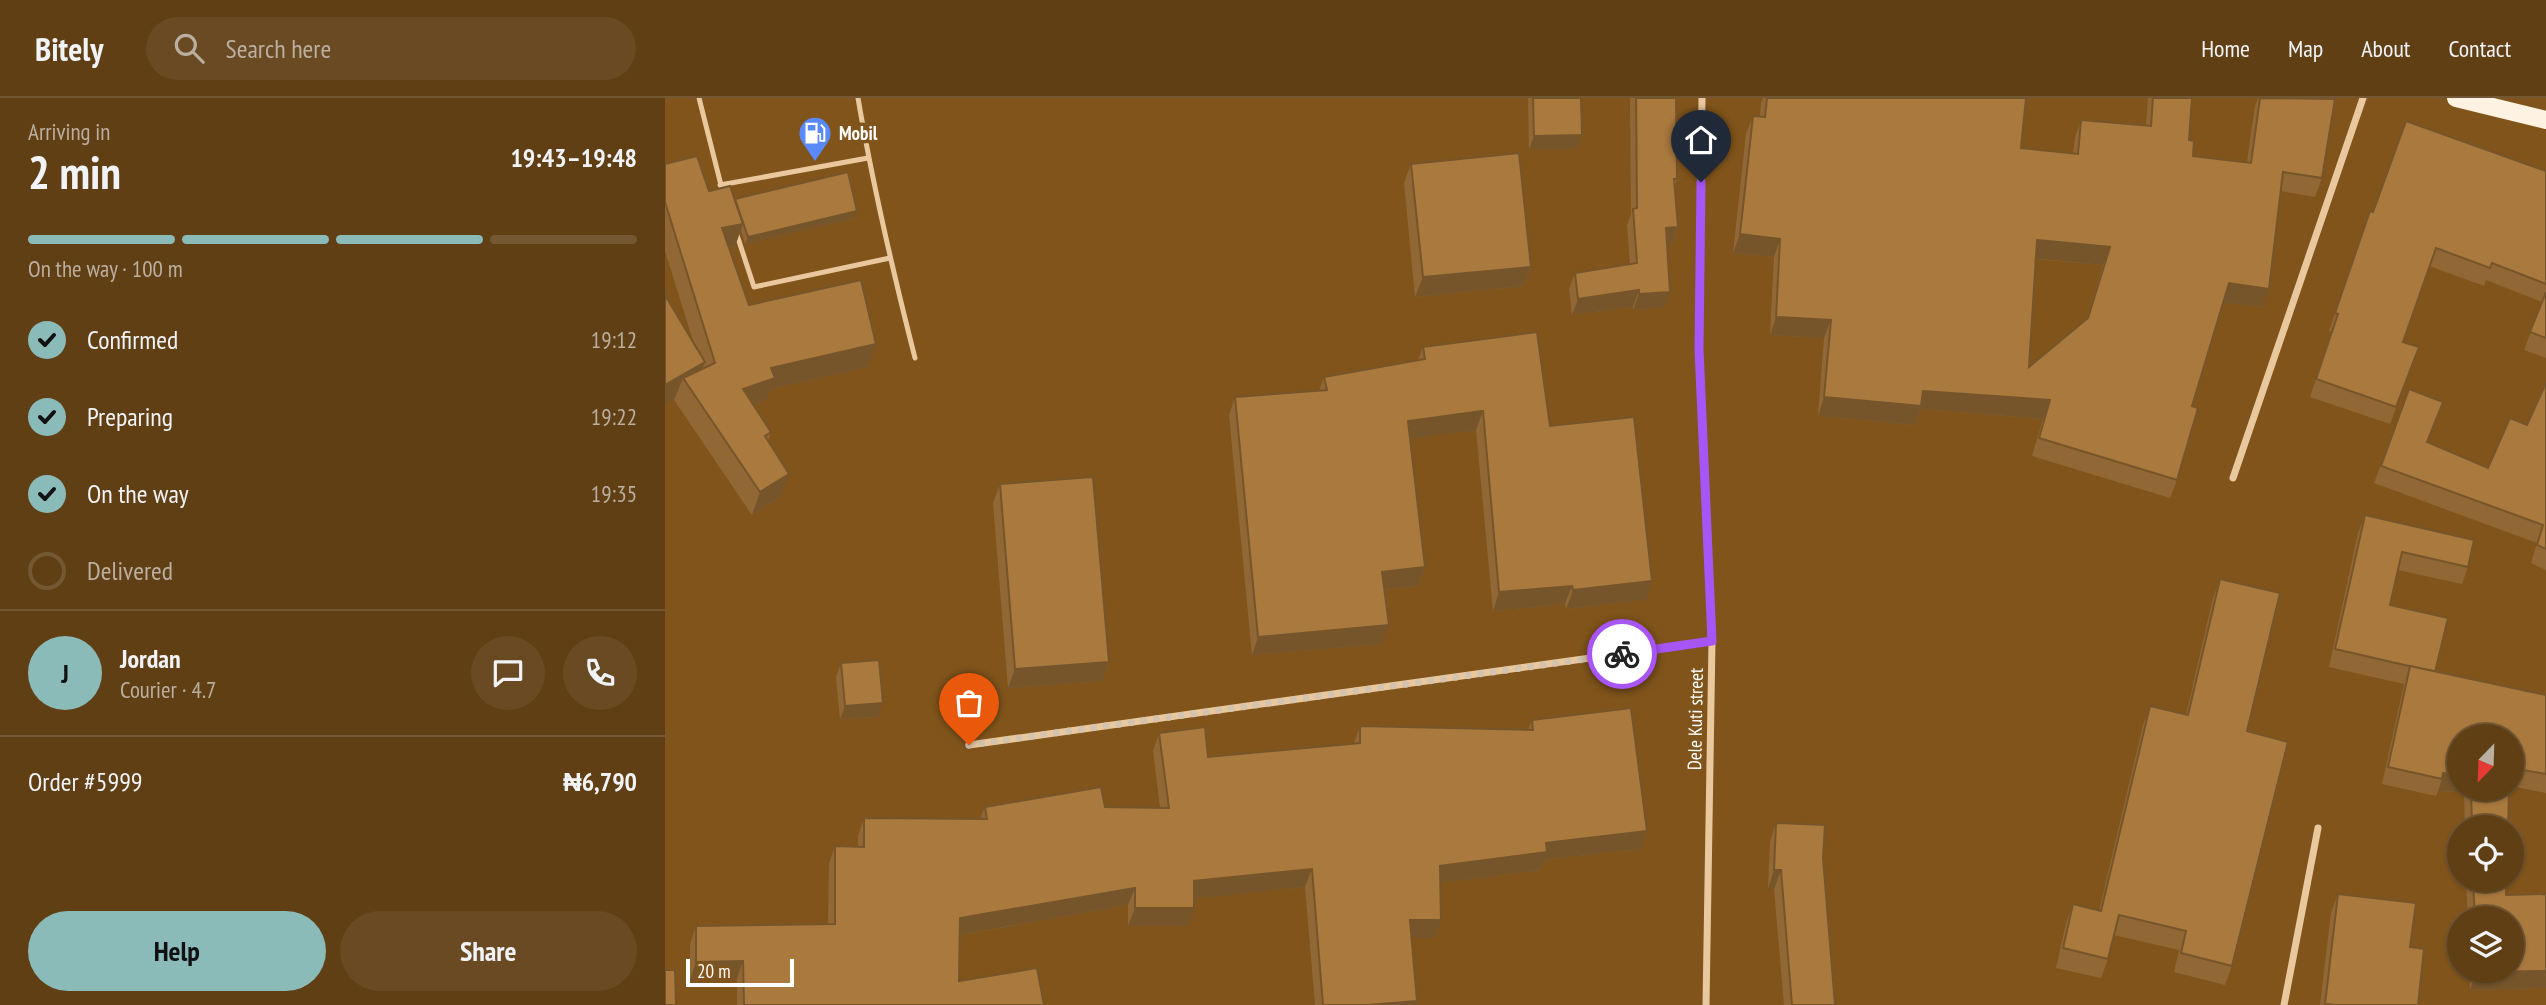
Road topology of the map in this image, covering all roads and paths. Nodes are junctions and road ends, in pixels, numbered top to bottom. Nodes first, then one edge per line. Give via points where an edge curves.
1 (699, 98) edge
2 (858, 98) edge
3 (1702, 98) edge
4 (2363, 98) edge
5 (2456, 98) edge
6 (2546, 120) edge
7 (868, 158) junction
8 (720, 185) junction
9 (725, 198) edge
10 (733, 223) edge
11 (890, 258) junction
12 (915, 358) dead end
13 (2233, 478) dead end
14 (1712, 641) junction
15 (969, 745) dead end
16 (2318, 828) dead end
17 (1706, 1005) edge
18 (2284, 1005) edge

1 - 8 lane
2 - 7 lane
3 - 14 street, Dele Kuti street via 1699,349
4 - 13 street
5 - 6 main road
7 - 8 lane
7 - 11 lane
8 - 9 lane
10 - 11 lane via 754,287
11 - 12 lane
14 - 15 street
14 - 17 street, Dele Kuti street
16 - 18 street

